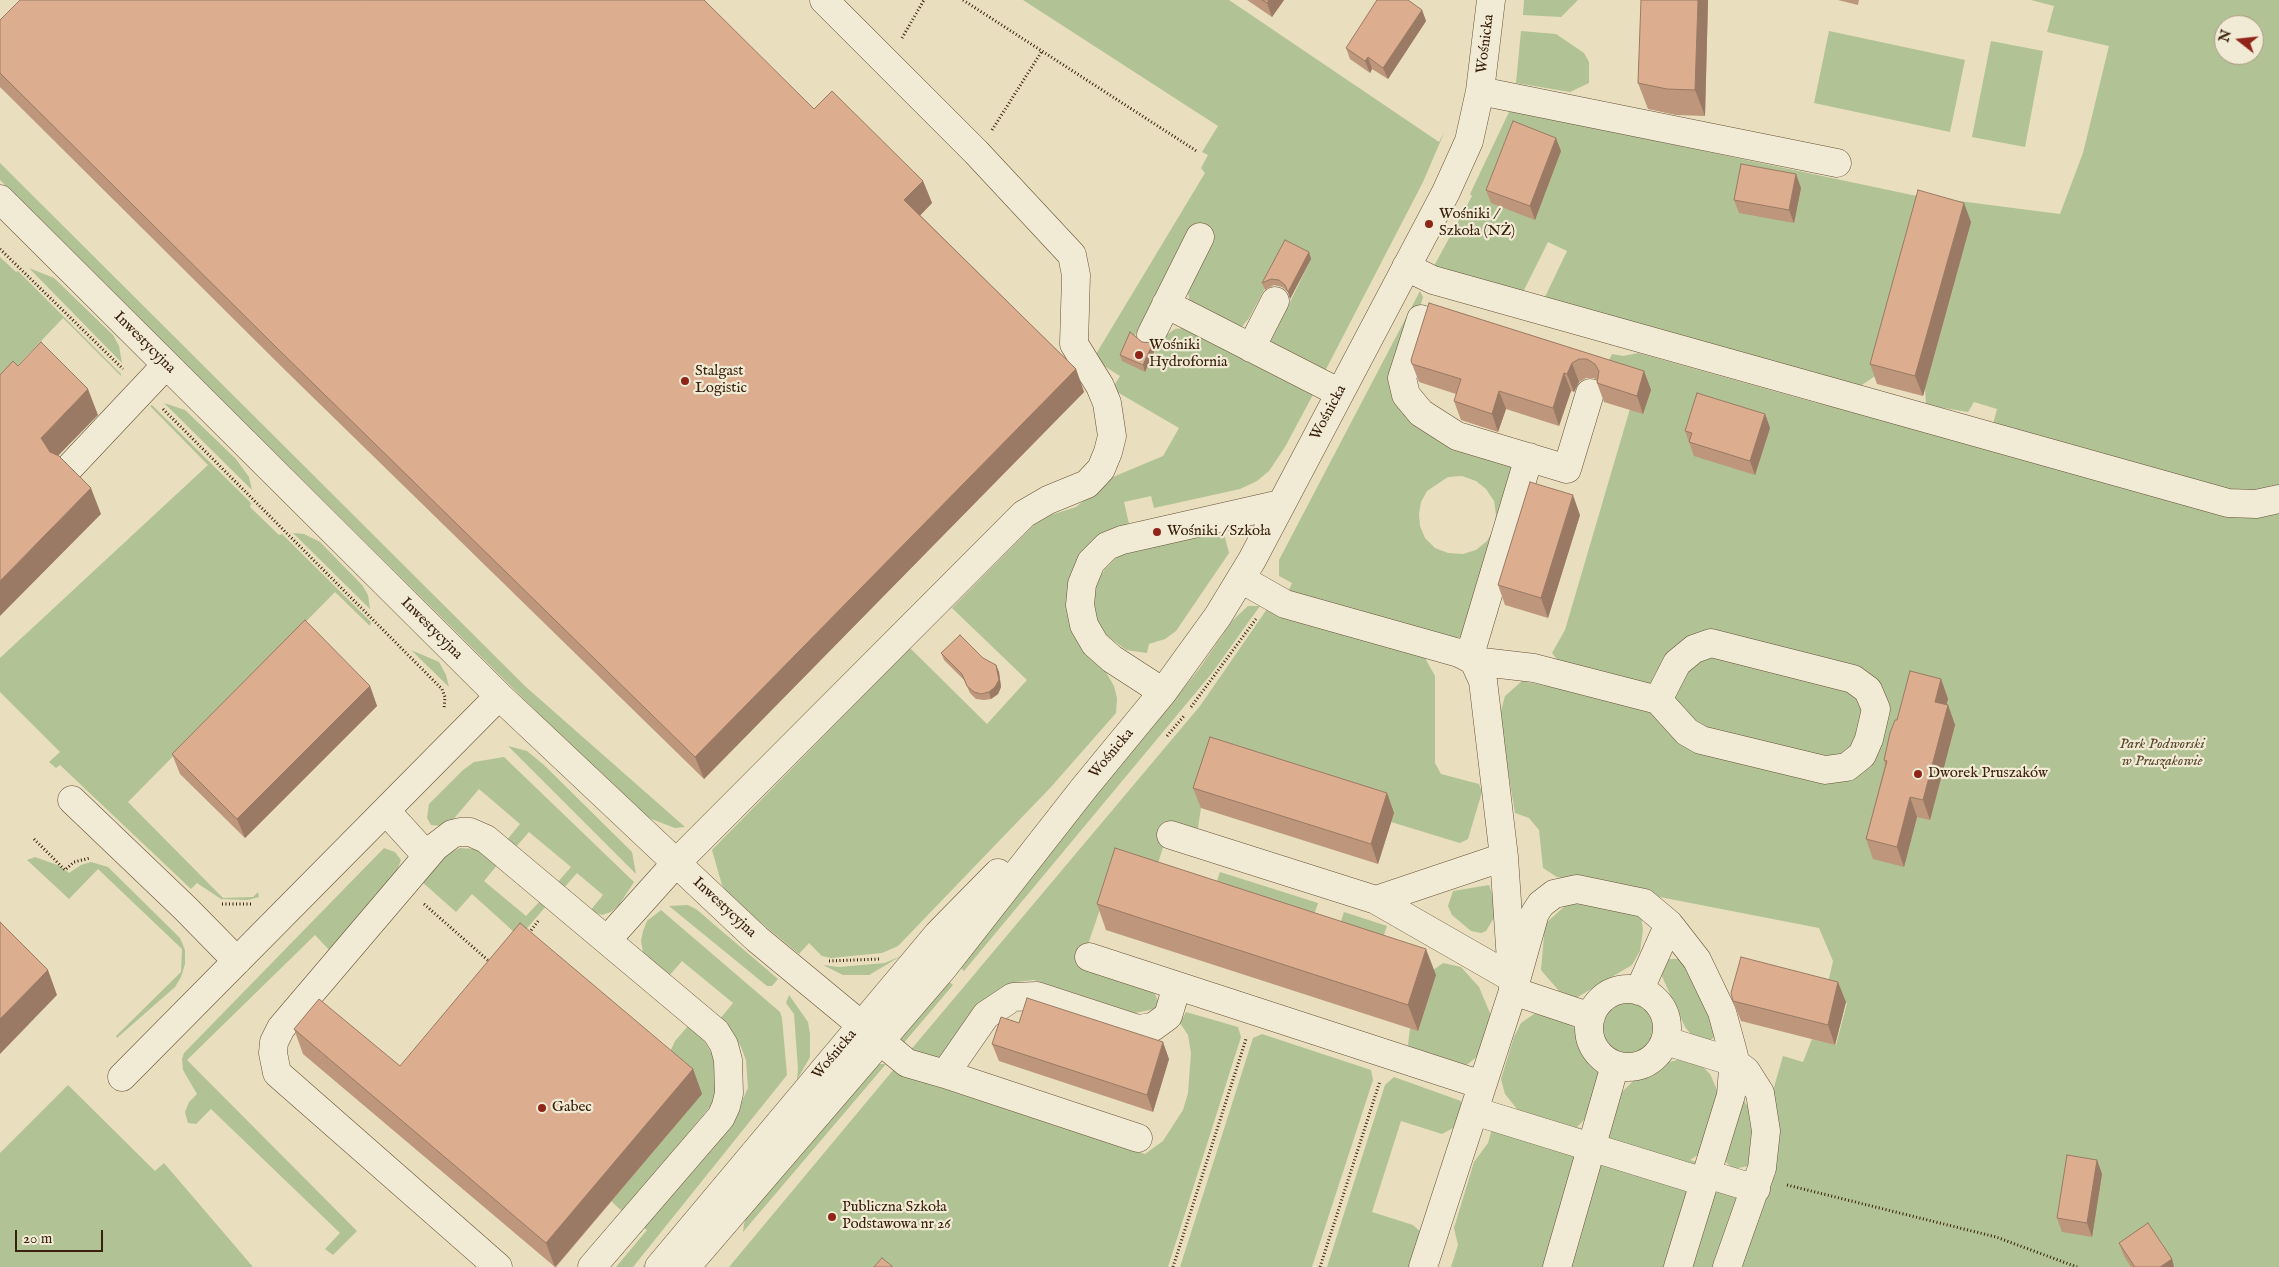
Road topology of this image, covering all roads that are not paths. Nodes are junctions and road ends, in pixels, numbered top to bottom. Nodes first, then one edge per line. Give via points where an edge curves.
1 (824, 0) edge
2 (1491, 0) edge
3 (1480, 91) junction
4 (1837, 163) dead end
5 (0, 199) edge
6 (1200, 237) dead end
7 (1406, 267) junction
8 (1275, 301) dead end
9 (1166, 304) junction
10 (1421, 320) dead end
11 (1151, 335) dead end
12 (1251, 348) junction
13 (166, 365) junction
14 (1340, 393) junction
15 (1590, 394) dead end
16 (1529, 458) junction
17 (70, 467) edge
18 (2279, 499) edge
19 (1281, 504) junction
20 (1241, 579) junction
21 (1471, 659) junction
22 (1163, 692) junction
23 (499, 696) junction
24 (1658, 700) junction
25 (72, 800) dead end
26 (386, 811) junction
27 (1171, 835) dead end
28 (427, 856) junction
29 (1504, 857) junction
30 (676, 863) junction
31 (1376, 900) junction
32 (1669, 924) junction
33 (607, 940) junction
34 (1089, 957) dead end
35 (237, 961) junction
36 (1512, 984) junction
37 (1177, 986) junction
38 (1639, 991) junction
39 (1591, 1017) junction
40 (869, 1032) junction
41 (1666, 1041) junction
42 (1734, 1062) junction
43 (1615, 1065) junction
44 (945, 1074) junction
45 (122, 1077) dead end
46 (1482, 1085) junction
47 (1474, 1111) junction
48 (1138, 1138) dead end
49 (1592, 1147) junction
50 (1706, 1178) junction
51 (1758, 1184) junction
52 (1431, 1265) edge
53 (498, 1267) edge
54 (592, 1267) edge
55 (659, 1267) edge
56 (686, 1267) edge
57 (1558, 1267) edge
58 (1678, 1267) edge
59 (1727, 1267) edge

1 - 30 street via 976,152 1072,255 1076,275 1074,344 1100,386 1107,403 1112,436 1101,469 1086,484 1024,514
2 - 3 street, Wośnicka
3 - 4 street
3 - 7 street, Wośnicka via 1469,141
5 - 13 street, Inwestycyjna
6 - 9 street
7 - 14 street, Wośnicka
7 - 18 street via 1433,280 2228,503 2256,504
8 - 12 street
9 - 11 street
9 - 12 street
10 - 16 street via 1402,378 1406,395 1421,413 1457,436
12 - 14 street
13 - 17 street
13 - 23 street, Inwestycyjna
14 - 19 street, Wośnicka
15 - 16 street via 1566,469
16 - 21 street
19 - 20 street, Wośnicka
19 - 22 street via 1122,540 1107,546 1091,562 1082,584 1080,605 1084,625 1095,644 1112,659
20 - 21 street via 1285,604 1459,652
20 - 22 street, Wośnicka
21 - 24 street via 1534,668
21 - 29 street via 1483,681
22 - 40 street, Wośnicka via 1084,788 938,934
23 - 26 street
23 - 30 street, Inwestycyjna
24 - 24 street via 1687,732 1701,740 1825,770 1847,767 1862,755 1876,709 1868,690 1853,679 1711,643 1694,649 1677,663
25 - 35 street
26 - 28 street
26 - 35 street
27 - 31 street
28 - 33 street via 452,834 478,835
28 - 53 street via 282,1028 274,1042 274,1064 277,1073
29 - 31 street
29 - 36 street
30 - 33 street
30 - 40 street, Inwestycyjna via 757,939
31 - 36 street
32 - 36 street via 1644,903 1577,889 1554,894 1535,913
32 - 38 street
32 - 42 street via 1697,960 1722,1012
33 - 54 street via 716,1032 728,1060 729,1093 720,1117
34 - 37 street
35 - 45 street
36 - 39 street
36 - 46 street
37 - 44 street via 1168,1016 1153,1027 1138,1029 1037,996 1013,997 986,1015
37 - 46 street
38 - 39 street via 1619,990 1606,996
38 - 41 street via 1658,1002 1665,1014
39 - 43 street via 1589,1033 1593,1045 1600,1056
40 - 44 street, Inwestycyjna via 907,1063
40 - 55 street, Wośnicka
40 - 56 street, Wośnicka
41 - 42 street
41 - 43 street via 1648,1062 1635,1067
42 - 50 street via 1731,1095
42 - 51 street via 1746,1071 1760,1093 1766,1131
43 - 49 street
44 - 48 street, Inwestycyjna
46 - 47 street
47 - 49 street
47 - 52 street
49 - 50 street
49 - 57 street
50 - 51 street
50 - 58 street
51 - 59 street

